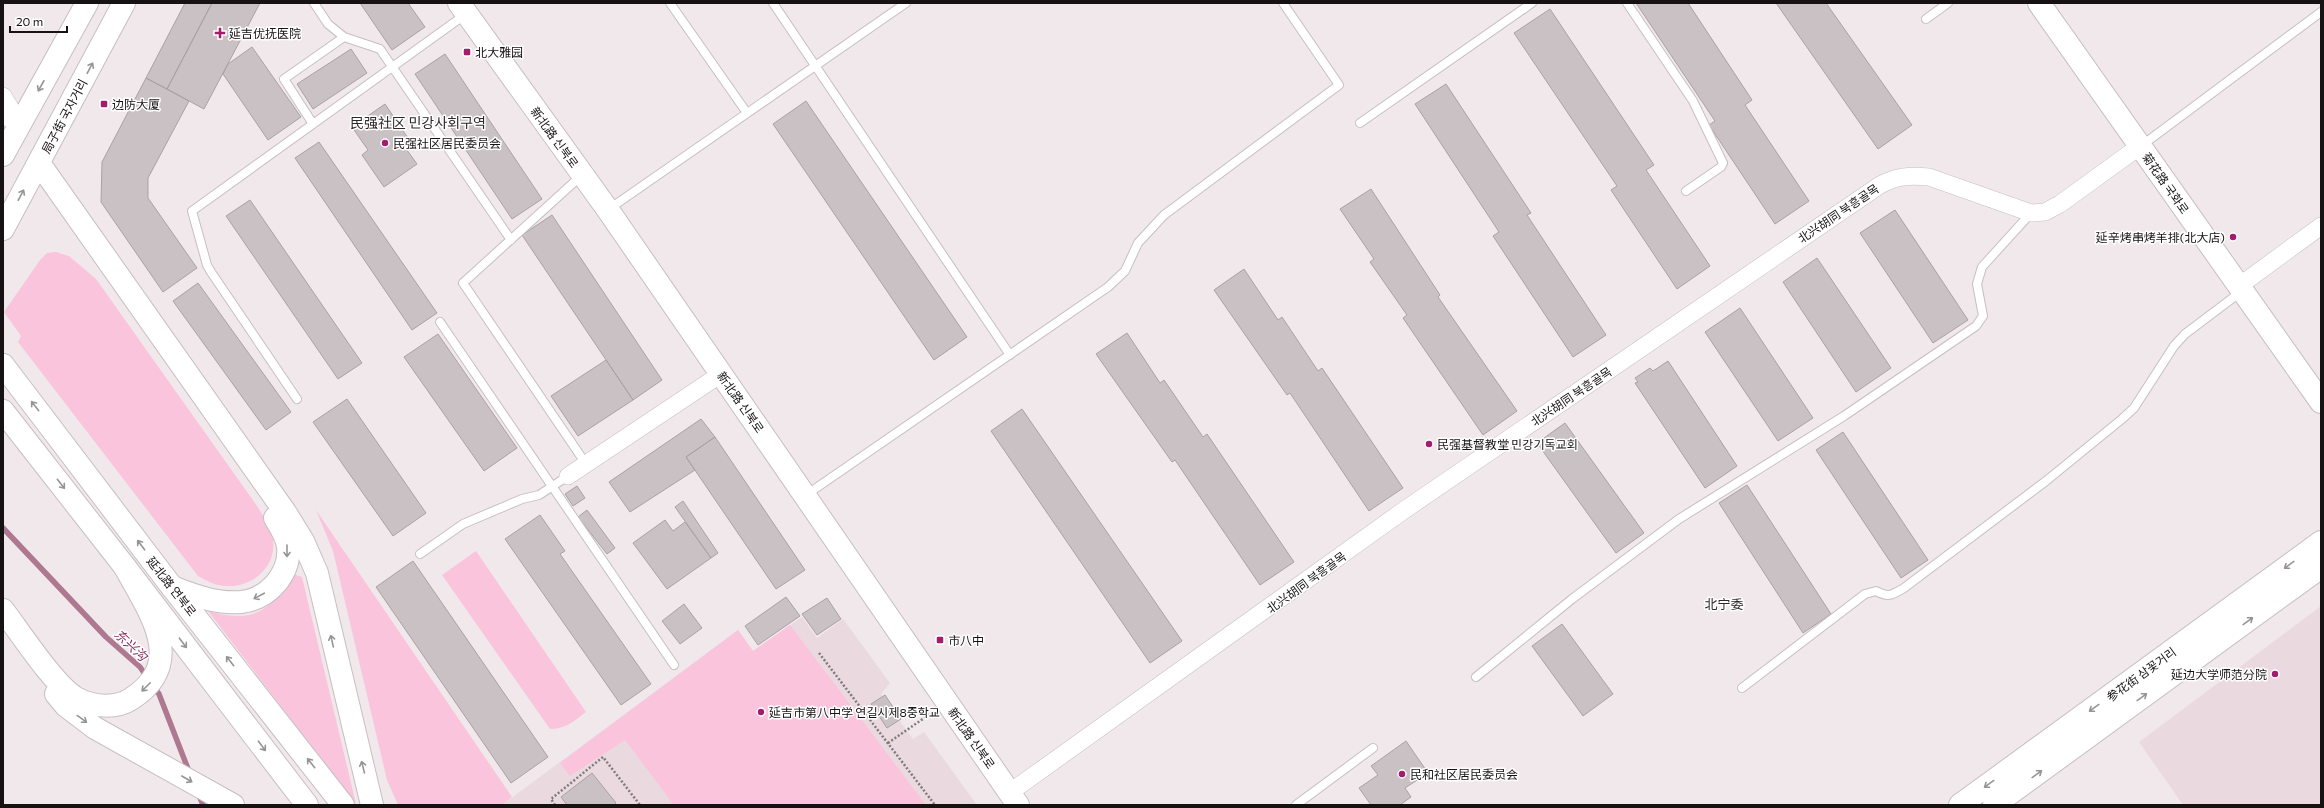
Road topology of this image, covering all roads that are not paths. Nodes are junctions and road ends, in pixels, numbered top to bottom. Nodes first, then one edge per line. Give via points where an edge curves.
1 (86, 3) edge
2 (124, 3) edge
3 (314, 3) edge
4 (670, 3) edge
5 (773, 3) edge
6 (906, 3) edge
7 (1283, 3) edge
8 (1532, 3) edge
9 (1627, 3) edge
10 (1948, 3) edge
11 (2038, 3) edge
12 (462, 8) edge
13 (2321, 12) edge
14 (1926, 19) dead end
15 (344, 38) junction
16 (816, 65) junction
17 (392, 67) junction
18 (3, 96) edge
19 (3, 110) edge
20 (747, 113) junction
21 (1360, 123) dead end
22 (314, 124) junction
23 (13, 126) edge
24 (2140, 146) junction
25 (3, 155) edge
26 (37, 166) junction
27 (583, 175) junction
28 (1686, 191) dead end
29 (608, 210) junction
30 (2031, 213) junction
31 (2321, 226) edge
32 (3, 229) edge
33 (511, 240) junction
34 (2241, 288) junction
35 (440, 322) dead end
36 (1010, 355) junction
37 (3, 365) edge
38 (721, 374) junction
39 (297, 399) dead end
40 (2321, 402) edge
41 (3, 411) edge
42 (586, 464) junction
43 (568, 476) joint
44 (552, 486) junction
45 (805, 496) junction
46 (2321, 542) edge
47 (420, 554) dead end
48 (125, 567) junction
49 (2321, 567) edge
50 (172, 587) junction
51 (3, 610) edge
52 (3, 625) edge
53 (674, 665) dead end
54 (1476, 677) dead end
55 (1742, 688) dead end
56 (1373, 748) dead end
57 (1014, 799) edge
58 (233, 805) edge
59 (307, 805) edge
60 (343, 805) edge
61 (372, 805) edge
62 (1296, 805) edge
63 (1960, 805) edge
64 (1994, 805) edge

1 -> 23 main road
26 -> 2 main road, 局子街 국자거리
3 - 15 lane via 328,24
4 - 20 lane
5 - 16 lane
6 - 16 lane
7 - 36 lane via 1339,85 1164,215 1138,243 1125,271 1108,287
8 - 21 lane
9 - 28 lane via 1693,101 1723,163
10 - 14 lane
11 - 24 main road, 菊花路 국화로
12 - 17 lane
12 - 27 main road, 新北路 신북로
13 - 24 lane
15 - 17 lane via 380,50
15 - 22 lane via 284,79
16 - 20 lane
16 - 36 lane
17 - 22 lane
17 - 33 lane
18 - 23 street
19 - 23 main road
20 - 29 lane
22 - 39 lane via 192,210 209,269
23 - 25 main road
24 - 30 street via 2060,204 2045,212
24 - 34 main road, 菊花路 국화로
32 -> 26 main road, 局子街 국자거리
26 -> 50 main road via 268,505 287,542 287,562 282,574 273,586 257,598 228,602 205,599
61 -> 26 main road via 316,573 303,541 285,512
27 - 29 main road, 新北路 신북로
27 - 33 lane
29 - 38 main road, 新北路 신북로
30 - 54 lane via 1982,267 1976,284 1982,316 1976,326 1844,416 1679,519 1572,599
30 - 57 street, 北兴胡同 북흥골목 via 1929,177 1911,175 1880,185 1400,513
31 - 34 street
33 - 42 lane via 463,283
34 - 40 main road, 菊花路 국화로
34 - 55 lane via 2174,346 2134,408 2046,481 1904,588 1892,596 1876,591 1865,594
35 - 44 lane
36 - 45 lane
50 -> 37 main road, 延北路 연북로
38 - 42 street
38 - 45 main road, 新北路 신북로
41 -> 48 main road, 延北路 연북로
42 - 43 street
43 - 44 lane
44 - 47 lane via 539,495 463,524
44 - 53 lane
45 - 57 main road, 新北路 신북로
46 -> 63 main road, 参花街 삼꽃거리
48 -> 51 main road via 154,620 162,653 156,673 147,687 129,700 113,705 87,703 64,690
48 -> 59 main road, 延北路 연북로
64 -> 49 main road, 参花街 삼꽃거리
60 -> 50 main road, 延北路 연북로
52 -> 58 main road via 50,688 70,710 95,728
56 - 62 lane

